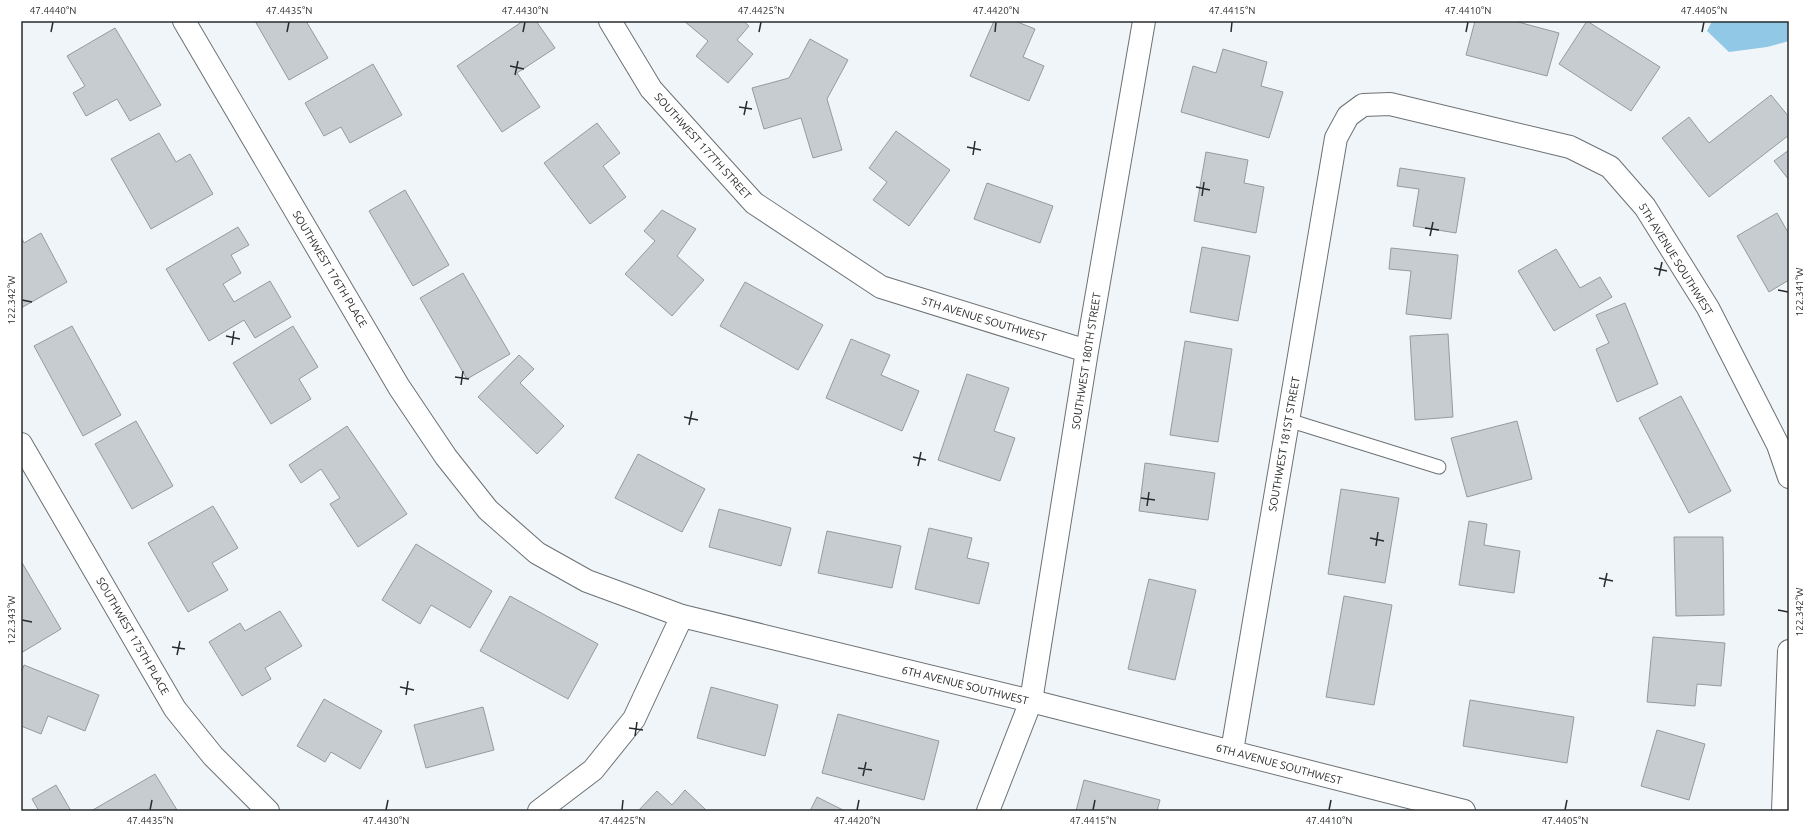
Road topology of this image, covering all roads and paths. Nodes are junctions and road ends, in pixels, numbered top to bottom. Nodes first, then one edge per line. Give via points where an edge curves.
1 (184, 21) edge
2 (610, 21) edge
3 (1144, 21) edge
4 (1336, 138) joint
5 (881, 286) joint
6 (1087, 351) junction
7 (1288, 420) junction
8 (21, 444) edge
9 (1439, 467) dead end
10 (1789, 477) edge
11 (488, 510) joint
12 (682, 616) junction
13 (1789, 651) edge
14 (1031, 701) junction
15 (1232, 751) junction
16 (1434, 808) edge
17 (268, 811) edge
18 (539, 811) edge
19 (988, 811) edge
20 (1464, 811) edge
21 (1783, 811) edge

1 - 11 street, SOUTHWEST 176TH PLACE via 399,387 446,457
2 - 5 street, SOUTHWEST 177TH STREET via 652,90 754,203
3 - 6 street, SOUTHWEST 180TH STREET
4 - 7 street, SOUTHWEST 181ST STREET
4 - 10 street, 5TH AVENUE SOUTHWEST via 1348,116 1363,105 1390,104 1570,147 1610,167 1644,207 1708,308 1778,445
5 - 6 street, 5TH AVENUE SOUTHWEST
6 - 14 street, SOUTHWEST 180TH STREET
7 - 9 lane
7 - 15 street, SOUTHWEST 181ST STREET
8 - 17 street, SOUTHWEST 175TH PLACE via 175,709 213,756
11 - 12 street, 6TH AVENUE SOUTHWEST via 537,553 587,581
12 - 14 street, 6TH AVENUE SOUTHWEST
12 - 18 street via 634,719 593,770
13 - 21 street
14 - 15 street, 6TH AVENUE SOUTHWEST
14 - 19 street, SOUTHWEST 180TH STREET
15 - 16 street, 6TH AVENUE SOUTHWEST
16 - 20 street, 6TH AVENUE SOUTHWEST

